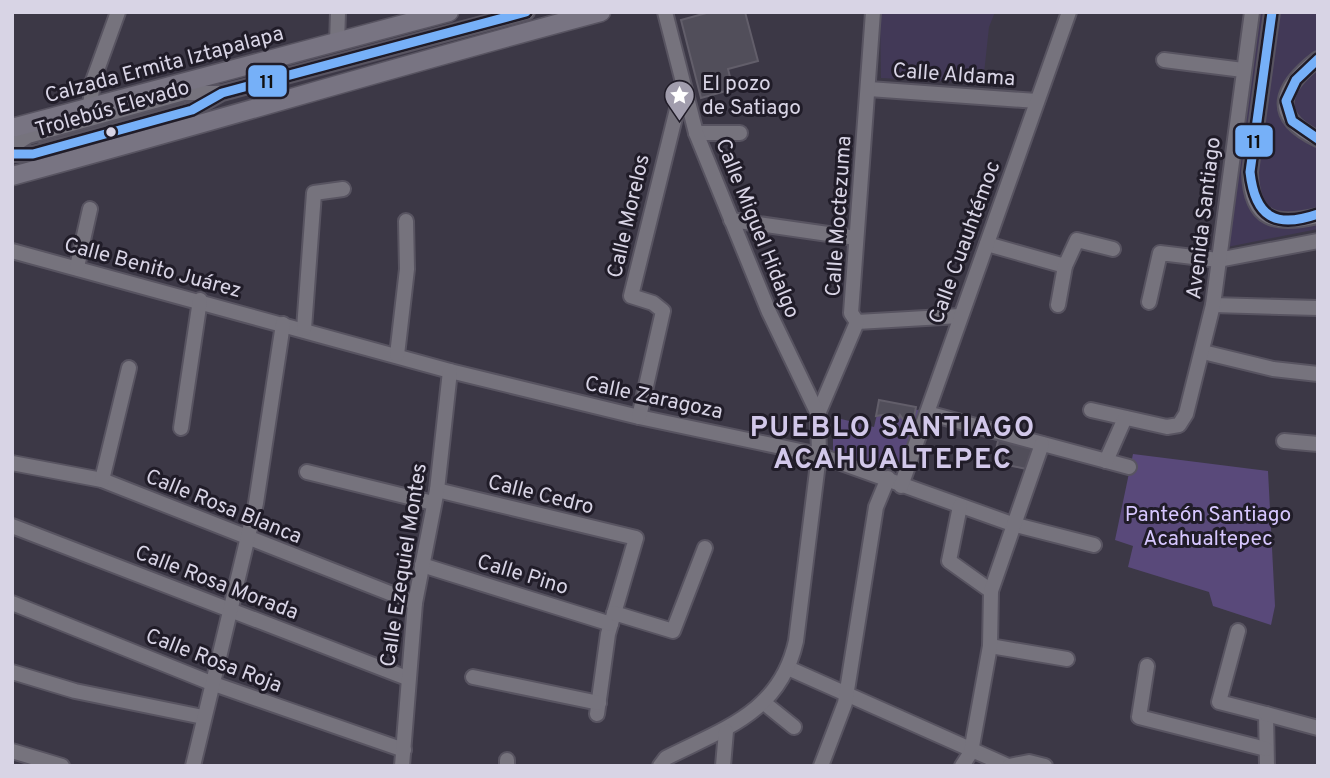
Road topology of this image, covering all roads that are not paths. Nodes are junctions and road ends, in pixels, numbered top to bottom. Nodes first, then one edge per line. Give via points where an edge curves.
1 (118, 12) edge
2 (338, 12) edge
3 (449, 12) edge
4 (527, 12) edge
5 (601, 12) edge
6 (665, 12) edge
7 (873, 12) edge
8 (1069, 12) edge
9 (1252, 12) edge
10 (1272, 12) edge
11 (337, 43) junction
12 (1318, 60) edge
13 (1164, 61) dead end
14 (1243, 70) junction
15 (683, 88) junction
16 (869, 89) junction
17 (222, 93) junction
18 (1037, 101) junction
19 (90, 106) junction
20 (12, 128) edge
21 (696, 133) junction
22 (740, 133) dead end
23 (1318, 139) edge
24 (12, 146) edge
25 (12, 154) edge
26 (12, 176) edge
27 (343, 189) dead end
28 (90, 209) dead end
29 (1315, 216) edge
30 (731, 220) junction
31 (406, 221) dead end
32 (856, 238) junction
33 (1318, 241) edge
34 (987, 244) junction
35 (1113, 249) dead end
36 (12, 251) edge
37 (1218, 260) junction
38 (1065, 266) junction
39 (76, 267) junction
40 (200, 300) junction
41 (1149, 302) dead end
42 (1213, 305) junction
43 (1058, 306) dead end
44 (1318, 308) edge
45 (960, 316) junction
46 (857, 322) junction
47 (283, 324) junction
48 (304, 329) junction
49 (1203, 352) junction
50 (397, 355) junction
51 (129, 368) dead end
52 (450, 371) junction
53 (1318, 374) edge
54 (1091, 410) dead end
55 (927, 413) junction
56 (818, 414) junction
57 (639, 417) junction
58 (1125, 418) junction
59 (181, 428) dead end
60 (1284, 441) dead end
61 (1042, 444) junction
62 (1318, 444) edge
63 (819, 455) junction
64 (1106, 461) junction
65 (12, 463) edge
66 (1129, 467) dead end
67 (307, 472) dead end
68 (102, 480) junction
69 (895, 482) junction
70 (435, 497) junction
71 (960, 506) junction
72 (1012, 524) junction
73 (12, 526) edge
74 (247, 538) junction
75 (1094, 545) dead end
76 (705, 548) dead end
77 (422, 565) junction
78 (991, 591) junction
79 (12, 603) edge
80 (415, 603) junction
81 (228, 610) junction
82 (612, 618) junction
83 (1238, 631) dead end
84 (990, 646) junction
85 (1067, 659) dead end
86 (1147, 666) dead end
87 (788, 668) junction
88 (12, 672) edge
89 (473, 677) dead end
90 (407, 678) junction
91 (211, 683) junction
92 (847, 694) junction
93 (763, 702) junction
94 (1266, 714) junction
95 (203, 717) junction
96 (794, 727) dead end
97 (1318, 728) edge
98 (726, 731) junction
99 (1266, 749) junction
100 (404, 750) junction
101 (12, 751) edge
102 (971, 752) junction
103 (62, 766) edge
104 (193, 766) edge
105 (402, 766) edge
106 (660, 766) edge
107 (723, 766) edge
108 (821, 766) edge
109 (962, 766) edge
110 (1008, 766) edge
111 (1045, 766) edge
112 (1267, 766) edge

1 - 19 street via 93,81
2 - 11 street
3 - 11 main road, Calzada Ermita Iztapalapa
4 - 17 street, Trolebús Elevado
5 - 26 main road
6 - 15 street, Calle Miguel Hidalgo
7 - 16 street, Calle Moctezuma
8 - 18 street, Calle Cuauhtémoc
9 - 14 street, Avenida Santiago
10 - 29 street via 1250,172 1254,203 1282,222
11 - 19 main road, Calzada Ermita Iztapalapa
12 - 23 street via 1289,89 1285,107 1293,125
13 - 14 street
14 - 37 street, Avenida Santiago
15 - 21 street, Calle Miguel Hidalgo
15 - 57 street, Calle Morelos via 631,296 663,311
16 - 18 street, Calle Aldama
16 - 32 street, Calle Moctezuma
17 - 24 street, Trolebús Elevado via 184,93 28,136
17 - 25 street, Trolebús Elevado via 191,110 33,154
18 - 34 street, Calle Cuauhtémoc
19 - 20 main road, Calzada Ermita Iztapalapa
21 - 22 street
21 - 30 street, Calle Miguel Hidalgo
27 - 48 street via 314,193
28 - 39 street
30 - 32 street
30 - 56 street, Calle Miguel Hidalgo
31 - 50 street via 407,269
32 - 46 street, Calle Moctezuma via 851,313
33 - 37 street
34 - 38 street
34 - 45 street, Calle Cuauhtémoc
35 - 38 street via 1077,240
36 - 39 street, Calle Benito Juárez
37 - 41 street via 1160,253
37 - 42 street, Avenida Santiago
38 - 43 street
39 - 40 street, Calle Benito Juárez
40 - 47 street, Calle Benito Juárez
40 - 59 street
42 - 44 street
42 - 49 street, Avenida Santiago
45 - 46 street
45 - 55 street, Calle Cuauhtémoc
46 - 56 street, Calle Moctezuma
47 - 48 street, Calle Zaragoza
47 - 74 street
48 - 50 street, Calle Zaragoza
49 - 53 street via 1273,369
49 - 58 street, Avenida Santiago via 1180,425 1167,427
50 - 52 street, Calle Zaragoza
51 - 68 street
52 - 57 street, Calle Zaragoza
52 - 70 street, Calle Ezequiel Montes
54 - 58 street
55 - 61 street
55 - 69 street, Calle Cuauhtémoc
56 - 63 street, Calle Miguel Hidalgo
57 - 63 street, Calle Zaragoza
58 - 64 street
60 - 62 street
61 - 64 street
61 - 72 street
63 - 69 street, Calle Zaragoza
63 - 87 street via 796,641
64 - 66 street
65 - 68 street, Calle Rosa Blanca
67 - 70 street, Calle Cedro
68 - 74 street, Calle Rosa Blanca
69 - 71 street, Calle Zaragoza
69 - 92 street, Calle Cuauhtémoc via 876,507
70 - 77 street, Calle Ezequiel Montes
70 - 82 street, Calle Cedro via 635,538
71 - 72 street, Calle Zaragoza
71 - 78 street via 949,561
72 - 75 street, Calle Zaragoza
72 - 78 street
73 - 81 street, Calle Rosa Morada
74 - 80 street, Calle Rosa Blanca
74 - 81 street
76 - 82 street, Calle Pino via 673,631
77 - 80 street, Calle Ezequiel Montes
77 - 82 street, Calle Pino
78 - 84 street
79 - 91 street, Calle Rosa Roja
80 - 90 street, Calle Ezequiel Montes
81 - 90 street, Calle Rosa Morada
81 - 91 street
82 - 89 street via 598,708
83 - 94 street via 1219,702
84 - 85 street
84 - 102 street
86 - 99 street via 1139,717
87 - 92 street
87 - 93 street
88 - 95 street via 75,691
90 - 100 street, Calle Ezequiel Montes
91 - 95 street
91 - 100 street, Calle Rosa Roja
92 - 102 street
92 - 108 street, Calle Cuauhtémoc
93 - 96 street
93 - 98 street
94 - 97 street
94 - 99 street
95 - 104 street
98 - 106 street via 666,758
98 - 107 street
99 - 112 street
100 - 105 street, Calle Ezequiel Montes
101 - 103 street
102 - 109 street
102 - 110 street
110 - 111 street via 1029,762

